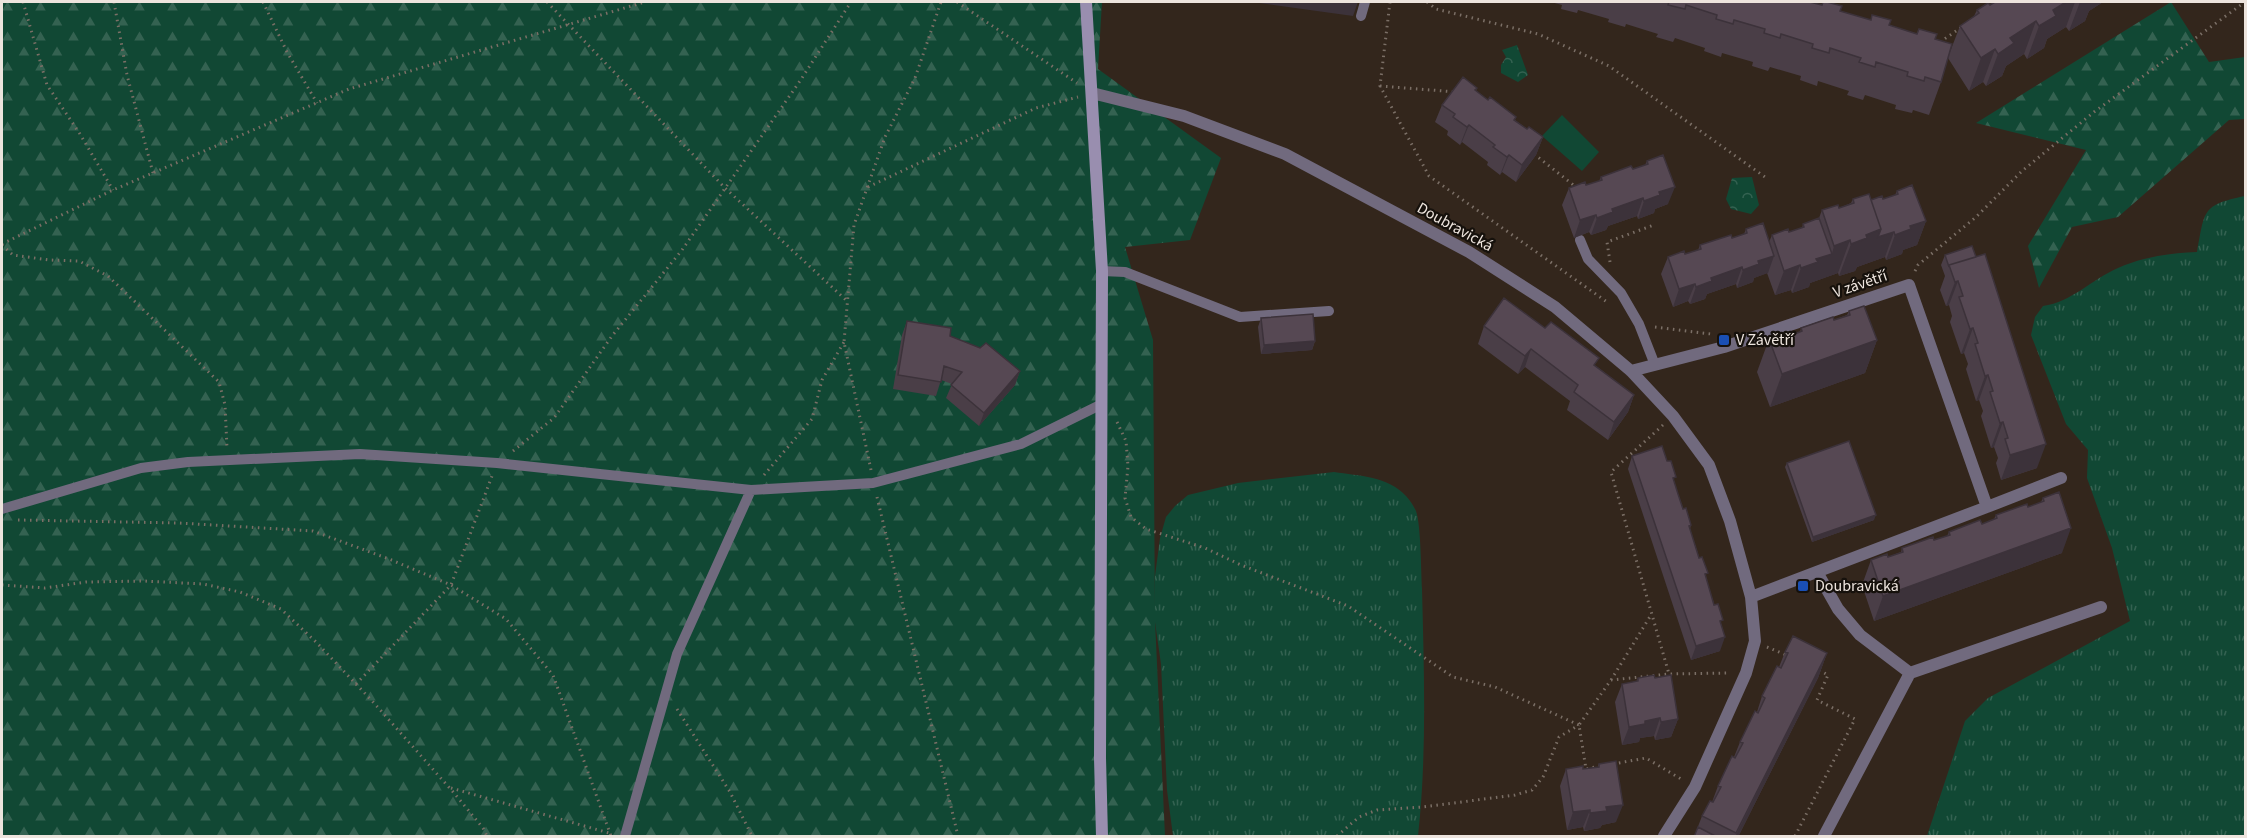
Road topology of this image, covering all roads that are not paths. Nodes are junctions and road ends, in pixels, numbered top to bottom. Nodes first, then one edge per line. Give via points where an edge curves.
1 (1086, 2) edge
2 (1365, 2) edge
3 (1361, 16) dead end
4 (1092, 93) junction
5 (1580, 240) dead end
6 (1102, 270) junction
7 (1329, 311) dead end
8 (1655, 365) junction
9 (1631, 371) junction
10 (1102, 404) junction
11 (2061, 478) dead end
12 (751, 490) junction
13 (1987, 507) junction
14 (2, 509) edge
15 (1817, 572) junction
16 (1751, 597) junction
17 (2101, 607) dead end
18 (1910, 673) junction
19 (620, 836) edge
20 (1102, 837) edge
21 (1664, 837) edge
22 (1824, 837) edge

1 - 4 street
2 - 3 lane
4 - 6 street
4 - 9 street, Doubravická via 1184,116 1285,154 1469,252 1555,307
5 - 8 lane via 1588,259 1621,293 1639,324
6 - 7 lane via 1125,272 1240,317
6 - 10 street
8 - 9 street, V závětří
8 - 13 street, V závětří via 1719,348 1909,285
9 - 16 street, Doubravická via 1673,416 1709,465 1730,521
10 - 12 lane via 1021,444 873,483
10 - 20 street
11 - 13 street
12 - 14 lane via 497,463 360,454 141,468
12 - 19 lane via 677,654
13 - 15 street
15 - 16 street
15 - 18 street via 1838,609 1860,635
16 - 21 street, Doubravická via 1755,641 1746,673 1695,787
17 - 18 street
18 - 22 street

